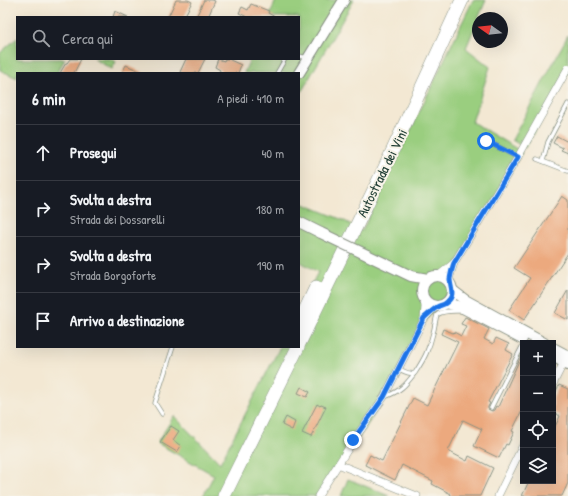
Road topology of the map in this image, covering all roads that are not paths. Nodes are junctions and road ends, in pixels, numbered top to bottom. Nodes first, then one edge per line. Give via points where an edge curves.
1 (344, 0) edge
2 (452, 0) edge
3 (462, 0) edge
4 (468, 0) edge
5 (303, 57) edge
6 (284, 60) edge
7 (568, 68) edge
8 (278, 72) edge
9 (299, 72) edge
10 (416, 100) junction
11 (568, 104) edge
12 (486, 141) dead end
13 (518, 157) junction
14 (537, 159) dead end
15 (543, 161) junction
16 (568, 171) edge
17 (300, 222) edge
18 (454, 263) junction
19 (410, 276) junction
20 (438, 276) junction
21 (428, 279) junction
22 (451, 287) junction
23 (423, 294) junction
24 (442, 305) junction
25 (475, 314) junction
26 (424, 318) junction
27 (300, 321) edge
28 (524, 340) edge
29 (525, 340) edge
30 (300, 342) edge
31 (173, 348) edge
32 (288, 348) edge
33 (298, 348) edge
34 (556, 351) edge
35 (520, 352) edge
36 (556, 357) edge
37 (567, 360) edge
38 (399, 369) junction
39 (415, 373) junction
40 (556, 379) edge
41 (384, 397) junction
42 (491, 408) dead end
43 (162, 414) dead end
44 (522, 448) edge
45 (338, 464) junction
46 (215, 496) edge
47 (224, 496) edge
48 (318, 496) edge
49 (417, 496) edge
50 (498, 496) edge

1 - 5 main road
2 - 27 highway, Autostrada dei Vini via 375,168
3 - 10 highway, Autostrada dei Vini
4 - 10 highway via 446,49
5 - 9 main road
6 - 8 lane
7 - 13 street
10 - 30 highway, Autostrada dei Vini
11 - 15 lane via 548,142
12 - 13 lane
13 - 18 street
14 - 15 lane
15 - 16 lane
17 - 19 main road, bridge
18 - 20 street
18 - 22 street via 450,276
19 - 21 main road
19 - 23 main road
20 - 21 main road
20 - 22 main road via 445,278
21 - 23 main road via 424,284
22 - 24 main road via 451,298
22 - 29 main road via 465,300
23 - 24 main road via 431,305
23 - 26 street
24 - 25 main road via 461,307
24 - 26 street via 433,309
25 - 28 main road
25 - 39 lane via 452,311 439,313 425,358
26 - 38 street
31 - 43 lane via 155,403
32 - 46 highway
33 - 47 highway
34 - 37 main road
35 - 42 lane
36 - 37 main road
37 - 40 street
38 - 39 lane
38 - 41 street
39 - 41 lane via 397,393
41 - 45 street
44 - 50 street
45 - 48 street
45 - 49 street

